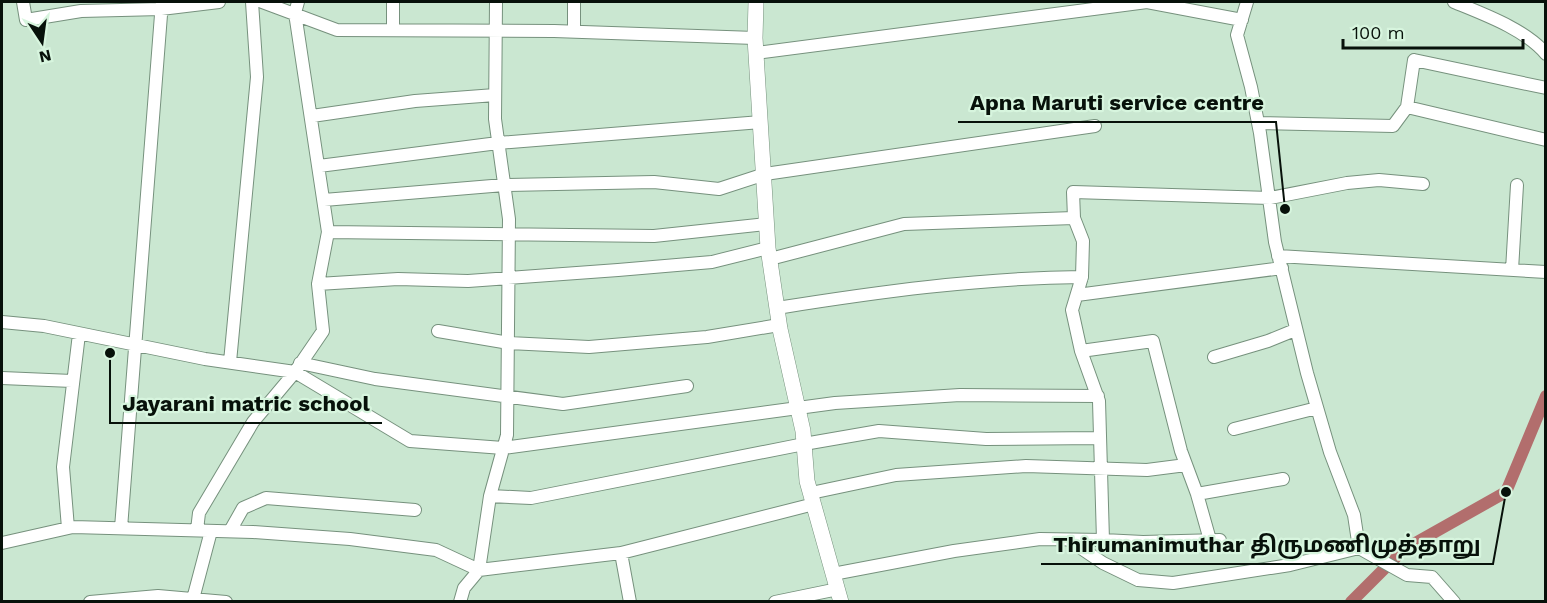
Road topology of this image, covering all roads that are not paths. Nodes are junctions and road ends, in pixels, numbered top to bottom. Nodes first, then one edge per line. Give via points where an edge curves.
1 (23, 2) edge
2 (219, 2) edge
3 (252, 2) edge
4 (262, 2) edge
5 (393, 2) edge
6 (496, 2) edge
7 (573, 2) edge
8 (756, 2) edge
9 (1147, 2) edge
10 (1247, 2) edge
11 (1457, 2) edge
12 (161, 5) edge
13 (297, 7) edge
14 (1242, 20) junction
15 (393, 29) junction
16 (495, 30) junction
17 (574, 32) junction
18 (756, 46) junction
19 (1545, 54) edge
20 (1545, 88) edge
21 (495, 95) junction
22 (1407, 107) junction
23 (312, 116) junction
24 (761, 122) junction
25 (1258, 123) junction
26 (1095, 126) dead end
27 (1545, 140) edge
28 (498, 143) junction
29 (319, 166) junction
30 (765, 174) junction
31 (1423, 184) dead end
32 (504, 185) junction
33 (1517, 185) dead end
34 (1270, 198) junction
35 (324, 200) junction
36 (1074, 218) junction
37 (767, 224) junction
38 (328, 232) junction
39 (509, 234) junction
40 (769, 254) junction
41 (1280, 262) junction
42 (1512, 270) junction
43 (1545, 272) edge
44 (509, 277) junction
45 (1082, 277) junction
46 (318, 284) junction
47 (1077, 295) junction
48 (777, 308) junction
49 (2, 322) edge
50 (779, 325) junction
51 (1295, 330) junction
52 (438, 331) dead end
53 (79, 334) junction
54 (509, 343) junction
55 (134, 345) junction
56 (1081, 351) junction
57 (1214, 357) dead end
58 (230, 362) junction
59 (298, 368) junction
60 (2, 378) edge
61 (72, 381) junction
62 (687, 386) dead end
63 (1098, 396) junction
64 (508, 397) junction
65 (797, 406) junction
66 (1317, 408) junction
67 (1234, 429) dead end
68 (1100, 438) junction
69 (804, 444) junction
70 (503, 448) junction
71 (1186, 465) junction
72 (1101, 467) junction
73 (1283, 479) dead end
74 (1197, 494) junction
75 (490, 496) junction
76 (812, 499) junction
77 (415, 510) dead end
78 (68, 528) junction
79 (121, 528) junction
80 (197, 530) junction
81 (211, 531) junction
82 (230, 531) junction
83 (1068, 540) junction
84 (1103, 540) junction
85 (2, 543) edge
86 (1359, 548) junction
87 (621, 553) junction
88 (479, 570) junction
89 (838, 588) edge
90 (193, 599) junction
91 (90, 602) edge
92 (226, 602) edge
93 (460, 602) edge
94 (630, 602) edge
95 (774, 602) edge
96 (1454, 602) edge

1 - 12 street via 26,20
2 - 12 street
3 - 58 street via 257,77
4 - 13 street
5 - 15 street
6 - 16 street
7 - 17 street
8 - 18 street
9 - 14 street
9 - 18 street
10 - 14 street
11 - 19 street via 1537,43
12 - 55 street
13 - 15 street via 337,30
13 - 23 street
14 - 25 street via 1238,35
15 - 16 street
16 - 17 street
16 - 21 street
17 - 18 street
18 - 24 street
20 - 22 street via 1414,60
21 - 23 street via 415,101
21 - 28 street
22 - 25 street via 1393,126
22 - 27 street
23 - 29 street
24 - 28 street
24 - 30 street
25 - 34 street
26 - 30 street
28 - 29 street
28 - 32 street
29 - 35 street
30 - 32 street via 719,189 654,182
30 - 37 street
31 - 34 street via 1357,182
32 - 35 street
32 - 39 street
33 - 42 street
34 - 36 street via 1073,192
34 - 41 street
35 - 38 street
36 - 40 street via 904,224
36 - 45 street via 1083,241
37 - 39 street via 654,236
37 - 40 street
38 - 39 street
38 - 46 street
39 - 44 street
40 - 44 street
40 - 48 street
41 - 42 street
41 - 47 street
41 - 51 street
42 - 43 street
44 - 46 street
44 - 54 street
45 - 47 street
45 - 48 street via 1039,277 878,292
46 - 59 street via 323,331
47 - 56 street via 1072,310
48 - 50 street
49 - 53 street
50 - 54 street via 707,337 589,347
50 - 65 street
51 - 57 street
51 - 66 street
52 - 54 street
53 - 55 street
53 - 61 street
54 - 64 street
55 - 58 street
55 - 79 street
56 - 63 street
56 - 71 street via 1153,341
58 - 59 street
59 - 64 street
59 - 70 street via 410,441
59 - 80 street via 253,422 200,513
60 - 61 street
61 - 78 street via 63,466
62 - 64 street via 563,404
63 - 65 street via 960,395
63 - 68 street
64 - 70 street
65 - 69 street
65 - 70 street
66 - 67 street
66 - 86 street via 1354,515
68 - 69 street via 986,439 879,431
68 - 72 street
69 - 75 street via 531,498
69 - 76 street
70 - 75 street
71 - 72 street via 1147,470
71 - 74 street
72 - 76 street via 1026,466 896,475
72 - 84 street
73 - 74 street
74 - 84 street via 1215,540
75 - 88 street
76 - 87 street
76 - 89 street
77 - 82 street via 266,498 243,508
78 - 79 street
78 - 85 street
79 - 80 street
80 - 81 street
81 - 82 street
81 - 90 street
82 - 88 street via 350,539 436,550
83 - 84 street
83 - 86 street via 1138,580 1173,583 1290,565
83 - 89 street via 1040,539 954,551
86 - 96 street via 1407,575 1432,577
87 - 88 street
87 - 94 street
88 - 93 street via 464,588
89 - 95 street
90 - 91 street via 158,596
90 - 92 street

